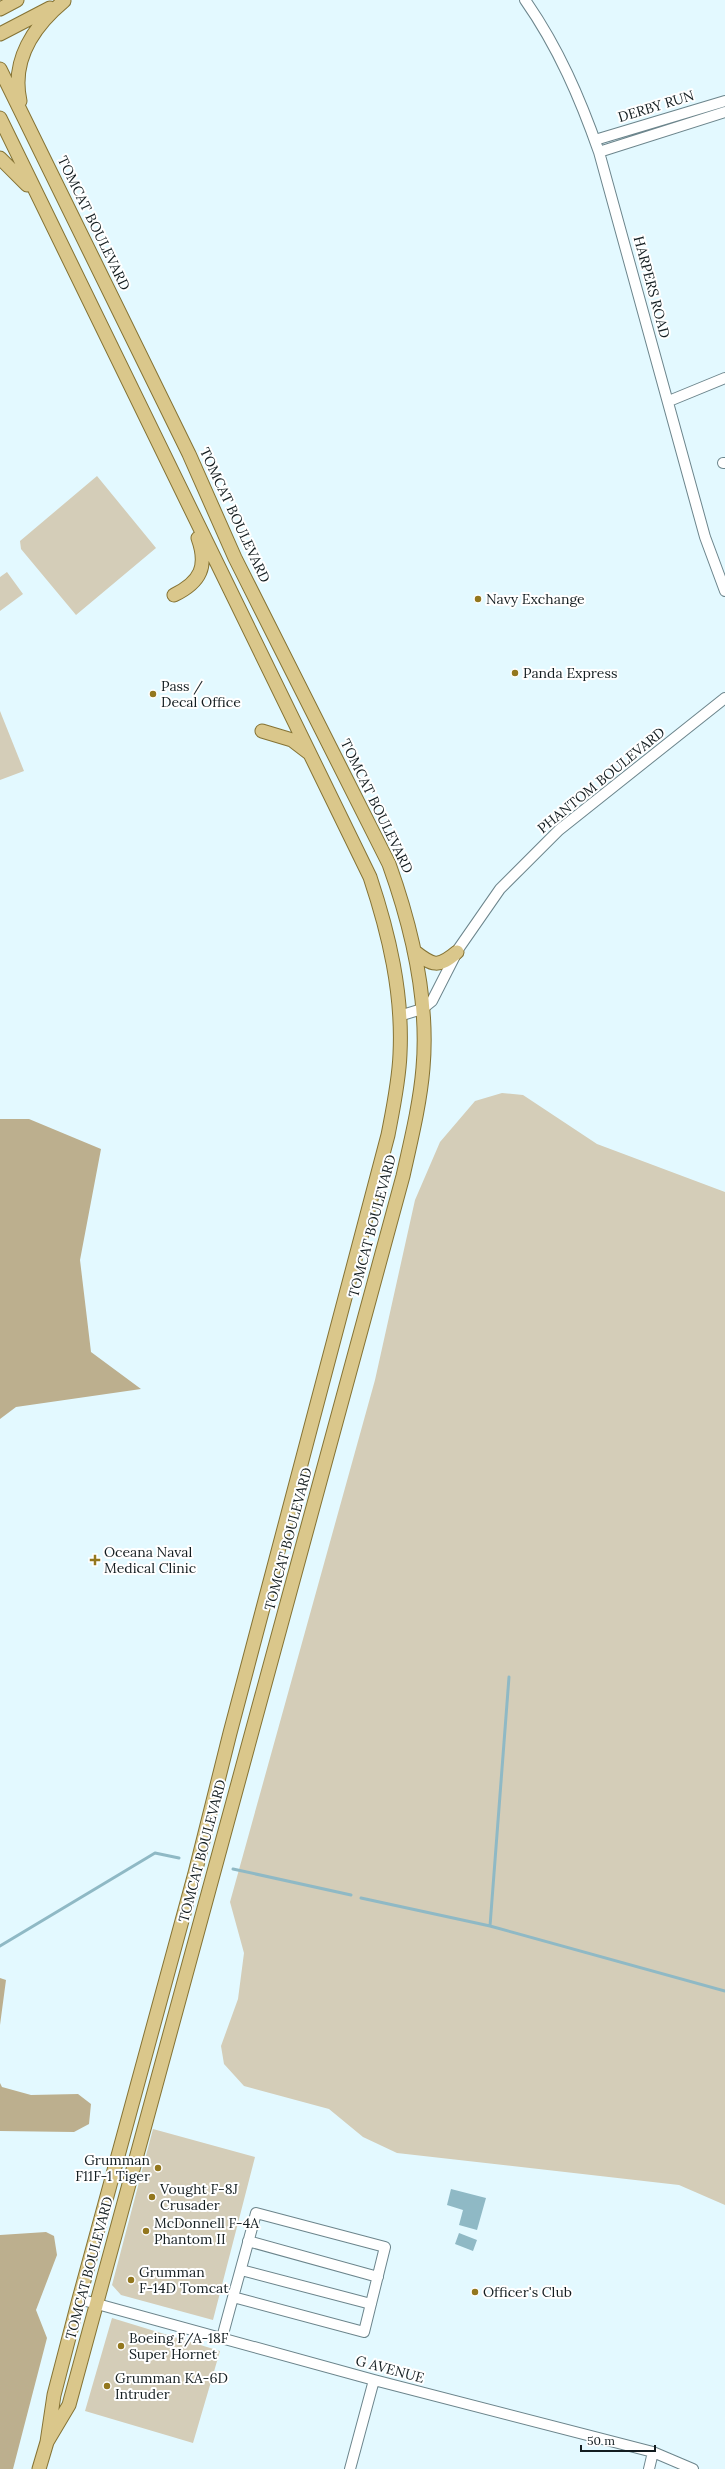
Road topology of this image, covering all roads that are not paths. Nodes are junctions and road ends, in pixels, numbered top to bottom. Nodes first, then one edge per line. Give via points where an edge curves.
1 (17, 0) edge
2 (65, 0) edge
3 (525, 0) edge
4 (0, 9) edge
5 (0, 34) edge
6 (0, 68) edge
7 (725, 101) edge
8 (725, 112) edge
9 (0, 118) edge
10 (34, 136) junction
11 (595, 140) junction
12 (599, 152) junction
13 (0, 158) edge
14 (39, 200) junction
15 (725, 378) edge
16 (669, 401) junction
17 (185, 496) junction
18 (725, 591) edge
19 (174, 595) dead end
20 (725, 698) edge
21 (262, 731) dead end
22 (312, 756) junction
23 (414, 951) junction
24 (457, 952) junction
25 (422, 1009) junction
26 (399, 1016) junction
27 (248, 2241) junction
28 (240, 2270) junction
29 (378, 2277) junction
30 (233, 2297) junction
31 (79, 2299) junction
32 (95, 2303) junction
33 (371, 2304) junction
34 (222, 2338) junction
35 (374, 2380) junction
36 (47, 2442) junction
37 (653, 2452) junction
38 (39, 2469) edge
39 (350, 2469) edge
40 (650, 2469) edge
41 (693, 2469) edge

1 - 4 main road
2 - 5 main road
2 - 10 main road via 44,18 23,53 18,72 22,110
3 - 11 street, HARPERS ROAD via 558,50
6 - 10 main road, TOMCAT BOULEVARD
7 - 11 street, DERBY RUN
8 - 12 street, DERBY RUN
9 - 14 main road, TOMCAT BOULEVARD
10 - 23 main road, TOMCAT BOULEVARD via 189,454 235,558 389,864 405,909
11 - 12 street, HARPERS ROAD
12 - 16 street, HARPERS ROAD
13 - 14 main road
14 - 17 main road, TOMCAT BOULEVARD
15 - 16 street
16 - 18 street, HARPERS ROAD via 705,537
17 - 19 main road via 204,554 202,568 194,582
17 - 22 main road, TOMCAT BOULEVARD
20 - 24 street, PHANTOM BOULEVARD via 559,830 500,889
21 - 22 main road via 292,740
22 - 26 main road, TOMCAT BOULEVARD via 370,877 395,967
23 - 24 main road via 428,962 437,964 445,962
23 - 25 main road, TOMCAT BOULEVARD
24 - 25 street, PHANTOM BOULEVARD via 432,1001
25 - 26 street
25 - 32 main road, TOMCAT BOULEVARD via 423,1068 403,1176
26 - 31 main road, TOMCAT BOULEVARD via 400,1054 388,1136 195,1873
27 - 28 street
27 - 29 street
27 - 29 street via 256,2213 385,2247
28 - 30 street
28 - 33 street
29 - 33 street
30 - 33 street via 364,2332
30 - 34 street
31 - 32 street, G AVENUE
31 - 36 main road, TOMCAT BOULEVARD via 54,2396
32 - 34 street, G AVENUE
32 - 36 main road, TOMCAT BOULEVARD via 69,2405
34 - 35 street, G AVENUE
35 - 37 street, G AVENUE
35 - 39 street
36 - 38 main road, TOMCAT BOULEVARD
37 - 40 street
37 - 41 street, G AVENUE

